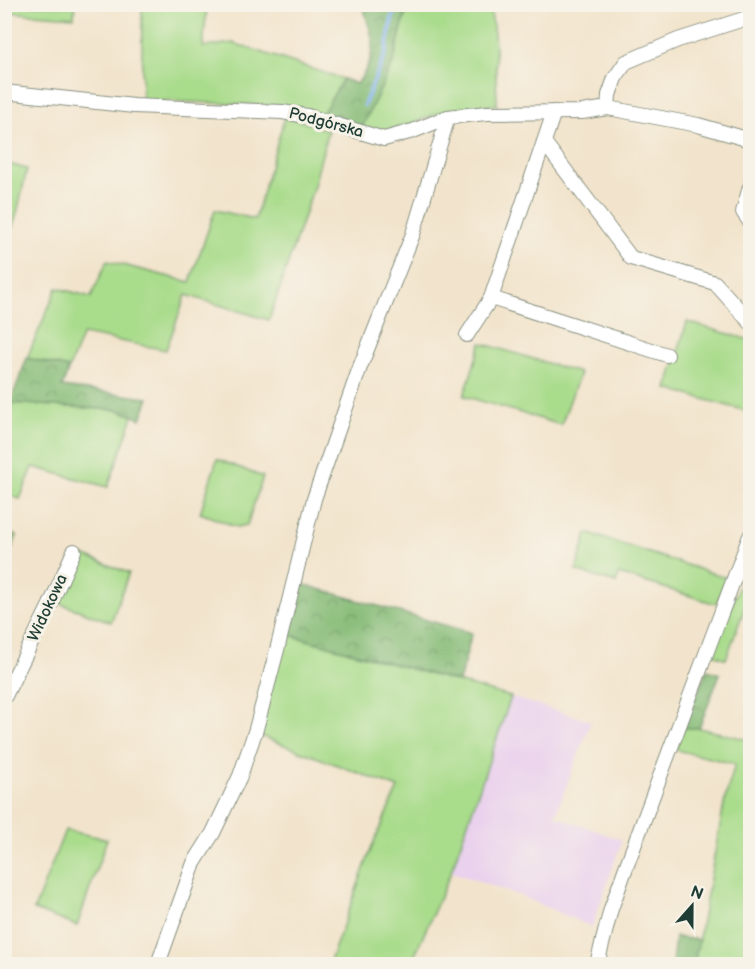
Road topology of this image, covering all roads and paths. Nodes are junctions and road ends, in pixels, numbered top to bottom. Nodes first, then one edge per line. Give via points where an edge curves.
1 (750, 17) edge
2 (4, 92) edge
3 (608, 108) junction
4 (554, 112) junction
5 (448, 117) junction
6 (750, 140) edge
7 (544, 142) junction
8 (750, 187) edge
9 (750, 222) edge
10 (491, 298) junction
11 (750, 321) edge
12 (467, 335) dead end
13 (667, 355) dead end
14 (750, 536) edge
15 (74, 551) dead end
16 (4, 698) edge
17 (158, 964) edge
18 (597, 964) edge

1 - 3 street via 626,62 615,78
2 - 5 street, Podgórska via 134,106 282,112 384,139
3 - 4 street, Podgórska
3 - 6 street, Podgórska via 698,125
4 - 5 street, Podgórska
4 - 7 street
5 - 17 street via 413,234 360,367 314,499 256,729 240,776 194,863
7 - 10 street
7 - 11 street via 631,258 715,283
8 - 9 street via 742,212
10 - 12 street
10 - 13 street
14 - 18 street via 611,909
15 - 16 street, Widokowa

